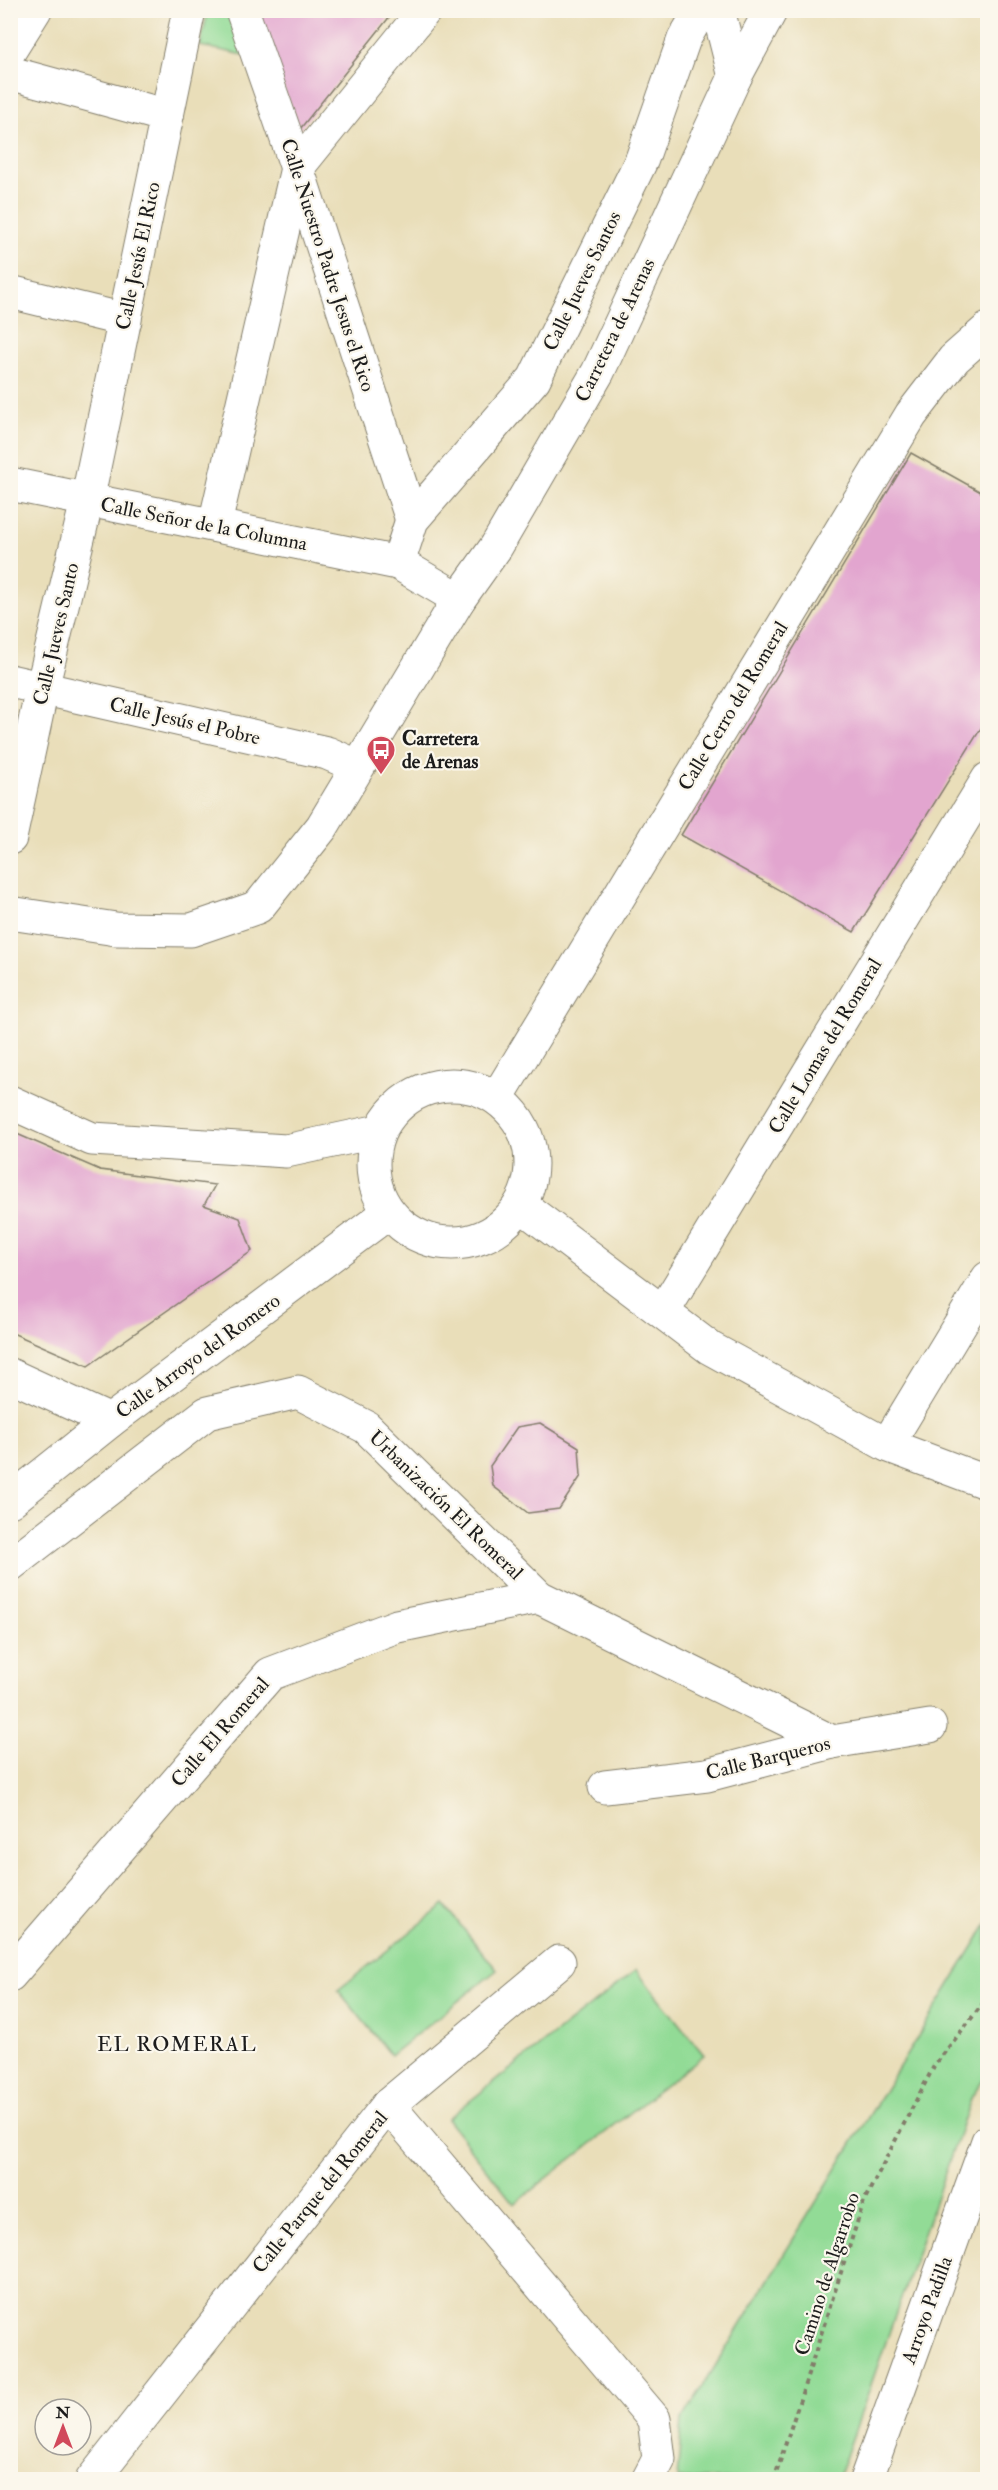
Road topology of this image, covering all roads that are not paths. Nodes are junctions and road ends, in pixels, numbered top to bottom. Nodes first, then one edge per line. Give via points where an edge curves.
1 (35, 10) edge
2 (189, 10) edge
3 (242, 10) edge
4 (425, 10) edge
5 (701, 10) edge
6 (718, 10) edge
7 (771, 10) edge
8 (10, 50) edge
9 (10, 73) edge
10 (735, 77) junction
11 (167, 116) junction
12 (297, 168) junction
13 (10, 292) edge
14 (125, 320) junction
15 (987, 329) edge
16 (10, 484) edge
17 (87, 501) junction
18 (412, 520) junction
19 (215, 524) junction
20 (398, 563) junction
21 (459, 599) junction
22 (10, 681) edge
23 (42, 689) junction
24 (357, 766) junction
25 (987, 779) edge
26 (10, 838) edge
27 (10, 913) edge
28 (498, 1096) junction
29 (10, 1102) edge
30 (379, 1131) junction
31 (522, 1206) junction
32 (388, 1213) junction
33 (987, 1278) edge
34 (663, 1312) junction
35 (10, 1376) edge
36 (110, 1420) junction
37 (887, 1445) junction
38 (987, 1483) edge
39 (10, 1501) edge
40 (10, 1564) edge
41 (539, 1597) junction
42 (930, 1726) dead end
43 (832, 1742) junction
44 (605, 1787) dead end
45 (559, 1962) dead end
46 (10, 1975) edge
47 (388, 2105) junction
48 (987, 2141) edge
49 (92, 2480) edge
50 (648, 2480) edge
51 (866, 2480) edge

1 - 8 street
2 - 11 street, Calle Jesús El Rico
3 - 12 street, Calle Nuestro Padre Jesus el Rico
4 - 12 street
5 - 18 street, Calle Jueves Santos via 684,39 642,159 534,379
6 - 10 street
7 - 10 street, Carretera de Arenas
9 - 11 street
10 - 21 street, Carretera de Arenas via 598,372 496,547
11 - 14 street, Calle Jesús El Rico
12 - 18 street, Calle Nuestro Padre Jesus el Rico
12 - 19 street
13 - 14 street
14 - 17 street, Calle Jesús El Rico
15 - 28 street, Calle Cerro del Romeral via 954,359 911,415
16 - 17 street, Calle Señor de la Columna
17 - 19 street, Calle Señor de la Columna
17 - 23 street, Calle Jueves Santo
18 - 20 street
19 - 20 street, Calle Señor de la Columna
20 - 21 street, Calle Señor de la Columna
21 - 24 street, Carretera de Arenas
22 - 23 street, Calle Jesús el Pobre
23 - 24 street, Calle Jesús el Pobre via 327,753
23 - 26 street, Calle Jueves Santo
24 - 27 street, Carretera de Arenas via 322,827 258,908 191,930 116,929
25 - 34 street, Calle Lomas del Romeral
28 - 30 street via 453,1083 417,1091 395,1107
28 - 31 street via 510,1107 534,1155
29 - 30 street via 92,1139 286,1151
30 - 32 street via 371,1164
31 - 32 street via 510,1221 453,1245 412,1234
31 - 34 street
32 - 36 street, Calle Arroyo del Romero
33 - 37 street
34 - 37 street via 710,1348
35 - 36 street
36 - 39 street, Calle Arroyo del Romero
37 - 38 street
40 - 41 street, Urbanización El Romeral via 207,1413 298,1392 366,1427
41 - 43 street, Urbanización El Romeral
41 - 46 street, Calle El Romeral via 397,1626 270,1674
42 - 43 street, Calle Barqueros
43 - 44 street, Calle Barqueros via 707,1775
45 - 47 street
47 - 49 street, Calle Parque del Romeral
47 - 50 street, Calle Parque del Romeral via 654,2418 658,2460
48 - 51 street, Arroyo Padilla

